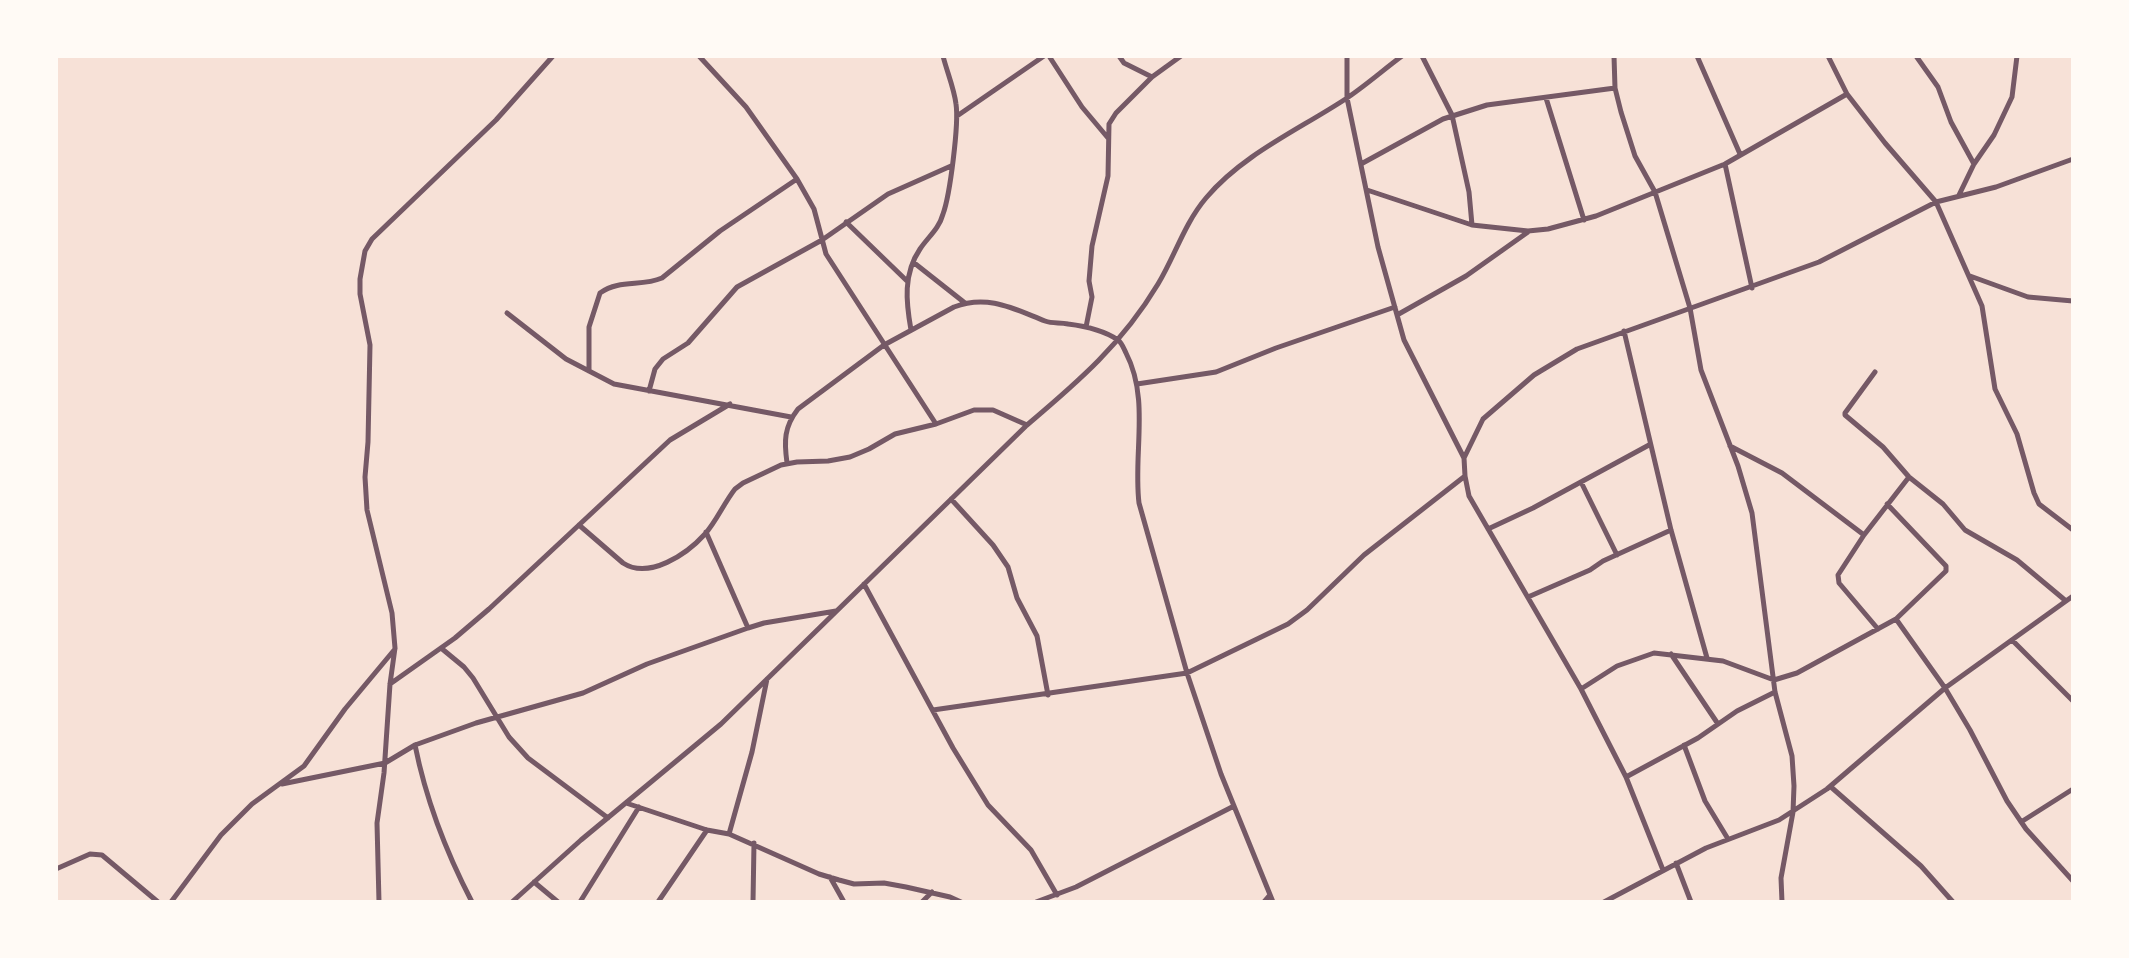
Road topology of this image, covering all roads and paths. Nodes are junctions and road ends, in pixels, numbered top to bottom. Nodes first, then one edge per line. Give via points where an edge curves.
1 (553, 56) edge
2 (699, 56) edge
3 (943, 56) edge
4 (1044, 56) edge
5 (1049, 56) edge
6 (1119, 56) edge
7 (1181, 56) edge
8 (1347, 56) edge
9 (1402, 56) edge
10 (1422, 56) edge
11 (1614, 56) edge
12 (1697, 56) edge
13 (1828, 56) edge
14 (1916, 56) edge
15 (2016, 56) edge
16 (1152, 77) junction
17 (1615, 88) junction
18 (1847, 94) junction
19 (1347, 98) junction
20 (1546, 98) junction
21 (957, 116) junction
22 (1452, 116) junction
23 (1108, 138) junction
24 (1740, 154) junction
25 (2073, 159) edge
26 (1361, 164) junction
27 (1725, 164) junction
28 (1974, 164) junction
29 (951, 166) junction
30 (797, 179) junction
31 (1367, 190) junction
32 (1654, 192) junction
33 (1959, 195) junction
34 (1936, 202) junction
35 (1584, 220) junction
36 (846, 222) junction
37 (1472, 225) junction
38 (1528, 231) junction
39 (822, 240) junction
40 (913, 262) junction
41 (1970, 276) junction
42 (906, 281) junction
43 (1752, 288) junction
44 (2073, 301) edge
45 (965, 303) junction
46 (1395, 307) junction
47 (1690, 308) junction
48 (507, 313) dead end
49 (1397, 315) junction
50 (1086, 327) junction
51 (911, 330) junction
52 (1624, 332) junction
53 (1119, 341) junction
54 (884, 345) junction
55 (589, 371) junction
56 (1875, 372) dead end
57 (1137, 384) junction
58 (649, 391) junction
59 (730, 404) junction
60 (791, 417) junction
61 (936, 424) junction
62 (1027, 425) junction
63 (1649, 445) junction
64 (1730, 446) junction
65 (1464, 458) junction
66 (786, 464) junction
67 (1464, 476) junction
68 (1909, 477) junction
69 (1581, 482) junction
70 (951, 499) junction
71 (1887, 504) junction
72 (579, 525) junction
73 (1488, 529) junction
74 (1671, 530) junction
75 (2073, 530) edge
76 (706, 532) junction
77 (1864, 535) junction
78 (1617, 555) junction
79 (864, 584) junction
80 (2073, 596) edge
81 (1528, 597) junction
82 (2066, 602) junction
83 (837, 611) junction
84 (1896, 618) junction
85 (748, 628) junction
86 (1878, 629) junction
87 (2012, 640) junction
88 (395, 648) junction
89 (441, 648) junction
90 (1670, 654) junction
91 (1707, 658) junction
92 (1188, 673) junction
93 (767, 679) junction
94 (1774, 680) junction
95 (390, 684) junction
96 (1945, 688) junction
97 (1581, 689) junction
98 (2073, 691) edge
99 (1776, 692) junction
100 (2067, 694) junction
101 (1048, 695) junction
102 (2073, 701) edge
103 (932, 710) junction
104 (496, 718) junction
105 (1718, 724) junction
106 (415, 745) junction
107 (1684, 745) junction
108 (385, 763) junction
109 (1626, 777) junction
110 (281, 784) junction
111 (1831, 787) junction
112 (2073, 789) edge
113 (626, 803) junction
114 (1234, 806) junction
115 (639, 807) junction
116 (1793, 812) junction
117 (608, 818) junction
118 (2021, 822) junction
119 (707, 830) junction
120 (729, 834) junction
121 (1728, 839) junction
122 (754, 843) junction
123 (1676, 864) junction
124 (56, 869) edge
125 (1664, 870) junction
126 (830, 877) junction
127 (2073, 881) edge
128 (534, 882) junction
129 (932, 892) junction
130 (1058, 895) junction
131 (1270, 895) junction
132 (158, 902) edge
133 (171, 902) edge
134 (379, 902) edge
135 (472, 902) edge
136 (512, 902) edge
137 (558, 902) edge
138 (580, 902) edge
139 (658, 902) edge
140 (754, 902) edge
141 (844, 902) edge
142 (922, 902) edge
143 (961, 902) edge
144 (1036, 902) edge
145 (1264, 902) edge
146 (1273, 902) edge
147 (1604, 902) edge
148 (1691, 902) edge
149 (1782, 902) edge
150 (1952, 902) edge

1 - 88 street via 496,120 372,239 365,251 360,294 370,346 366,510 392,613
2 - 30 street via 746,107
3 - 21 street
4 - 21 street
5 - 23 street
6 - 16 street via 1124,63
7 - 16 street
8 - 19 street
9 - 19 street
10 - 22 street
11 - 17 street
12 - 24 street
13 - 18 street
14 - 28 street via 1938,87 1951,122
15 - 28 street via 2012,97 1994,135
16 - 23 street via 1116,113 1109,124
17 - 20 street
17 - 32 street via 1636,156
18 - 24 street
18 - 34 street
19 - 26 street
19 - 53 street via 1241,166 1206,199 1183,234 1158,284
20 - 22 street via 1487,105
20 - 35 street
21 - 29 street
22 - 26 street
22 - 37 street via 1469,192
23 - 50 street via 1108,176 1092,246 1089,281 1092,297
24 - 27 street
25 - 33 street via 1996,187
26 - 31 street
27 - 32 street
27 - 43 street
28 - 33 street
29 - 36 street via 888,194
29 - 40 street via 944,214
30 - 39 street via 814,209
30 - 55 street via 720,231 662,278 619,284 600,293 589,327
31 - 37 street
31 - 46 street via 1378,247
32 - 35 street
32 - 47 street
33 - 34 street
34 - 41 street
34 - 43 street via 1819,262
35 - 38 street via 1548,230
36 - 39 street
36 - 42 street
37 - 38 street
38 - 49 street via 1466,276
39 - 54 street via 826,254
39 - 58 street via 736,287 688,343 663,359 655,369
40 - 42 street
40 - 45 street
41 - 44 street via 2028,297
41 - 75 street via 1987,327 1995,390 2017,434 2034,493 2040,504
42 - 51 street
43 - 47 street
45 - 50 street via 998,302 1047,322
45 - 51 street
46 - 49 street
46 - 57 street via 1216,372
47 - 52 street
47 - 64 street via 1701,370
48 - 55 street via 566,359
49 - 65 street via 1404,340
50 - 53 street
51 - 54 street
52 - 63 street
52 - 65 street via 1577,349 1534,375 1483,419
53 - 57 street via 1132,364
53 - 62 street via 1076,384
54 - 60 street
54 - 61 street
55 - 58 street via 614,384
56 - 68 street via 1845,415 1883,447
57 - 92 street via 1136,479 1139,503
58 - 59 street
59 - 60 street
59 - 72 street via 670,440
60 - 66 street via 785,432
61 - 62 street via 974,410 994,410
61 - 66 street via 895,434 850,457
62 - 70 street
63 - 69 street
63 - 74 street
64 - 77 street via 1782,473
64 - 94 street via 1752,513
65 - 67 street
66 - 76 street via 743,482 722,504
67 - 73 street via 1469,496
67 - 92 street via 1364,555 1308,610 1288,624
68 - 71 street
68 - 82 street via 1942,504 1965,530 2017,560
69 - 73 street
69 - 78 street
70 - 79 street
70 - 101 street via 993,545 1008,567 1017,598 1037,636
71 - 77 street
71 - 84 street via 1946,566 1946,570
72 - 76 street via 623,563 637,569 654,567 673,558
72 - 89 street via 489,609
73 - 81 street
74 - 78 street
74 - 91 street
76 - 85 street
77 - 86 street via 1838,578
78 - 81 street
79 - 83 street
79 - 103 street
80 - 82 street
81 - 97 street
82 - 87 street
83 - 85 street
83 - 93 street
84 - 86 street
84 - 96 street
85 - 104 street via 647,664 583,693
86 - 94 street via 1797,673
87 - 96 street
87 - 100 street
88 - 95 street
88 - 110 street via 304,766
89 - 95 street
89 - 104 street via 473,678
90 - 91 street
90 - 97 street via 1654,653 1617,666
90 - 105 street
91 - 94 street
92 - 101 street
92 - 114 street
93 - 113 street via 721,724
93 - 120 street via 752,752
94 - 99 street
95 - 108 street
96 - 111 street
96 - 118 street
97 - 109 street
98 - 100 street
99 - 105 street
99 - 116 street via 1792,756
100 - 102 street
101 - 103 street
103 - 130 street via 988,805 1031,850
104 - 106 street
104 - 117 street via 528,758
105 - 107 street
106 - 108 street
106 - 135 street via 453,866
107 - 109 street
107 - 121 street via 1705,800
108 - 110 street
108 - 134 street via 377,823
109 - 125 street
110 - 133 street via 252,804 221,835
111 - 116 street
111 - 150 street via 1921,866
112 - 118 street
113 - 115 street
113 - 117 street
114 - 130 street
114 - 131 street
115 - 119 street
115 - 138 street
116 - 121 street
116 - 149 street via 1781,878
117 - 128 street
118 - 127 street
119 - 120 street
119 - 139 street
120 - 122 street
121 - 123 street
122 - 126 street
122 - 140 street
123 - 125 street
123 - 148 street
124 - 132 street via 90,854 102,855
125 - 147 street
126 - 129 street via 854,884 884,883
126 - 141 street
128 - 136 street
128 - 137 street
129 - 142 street
129 - 143 street
130 - 144 street
131 - 145 street
131 - 146 street

